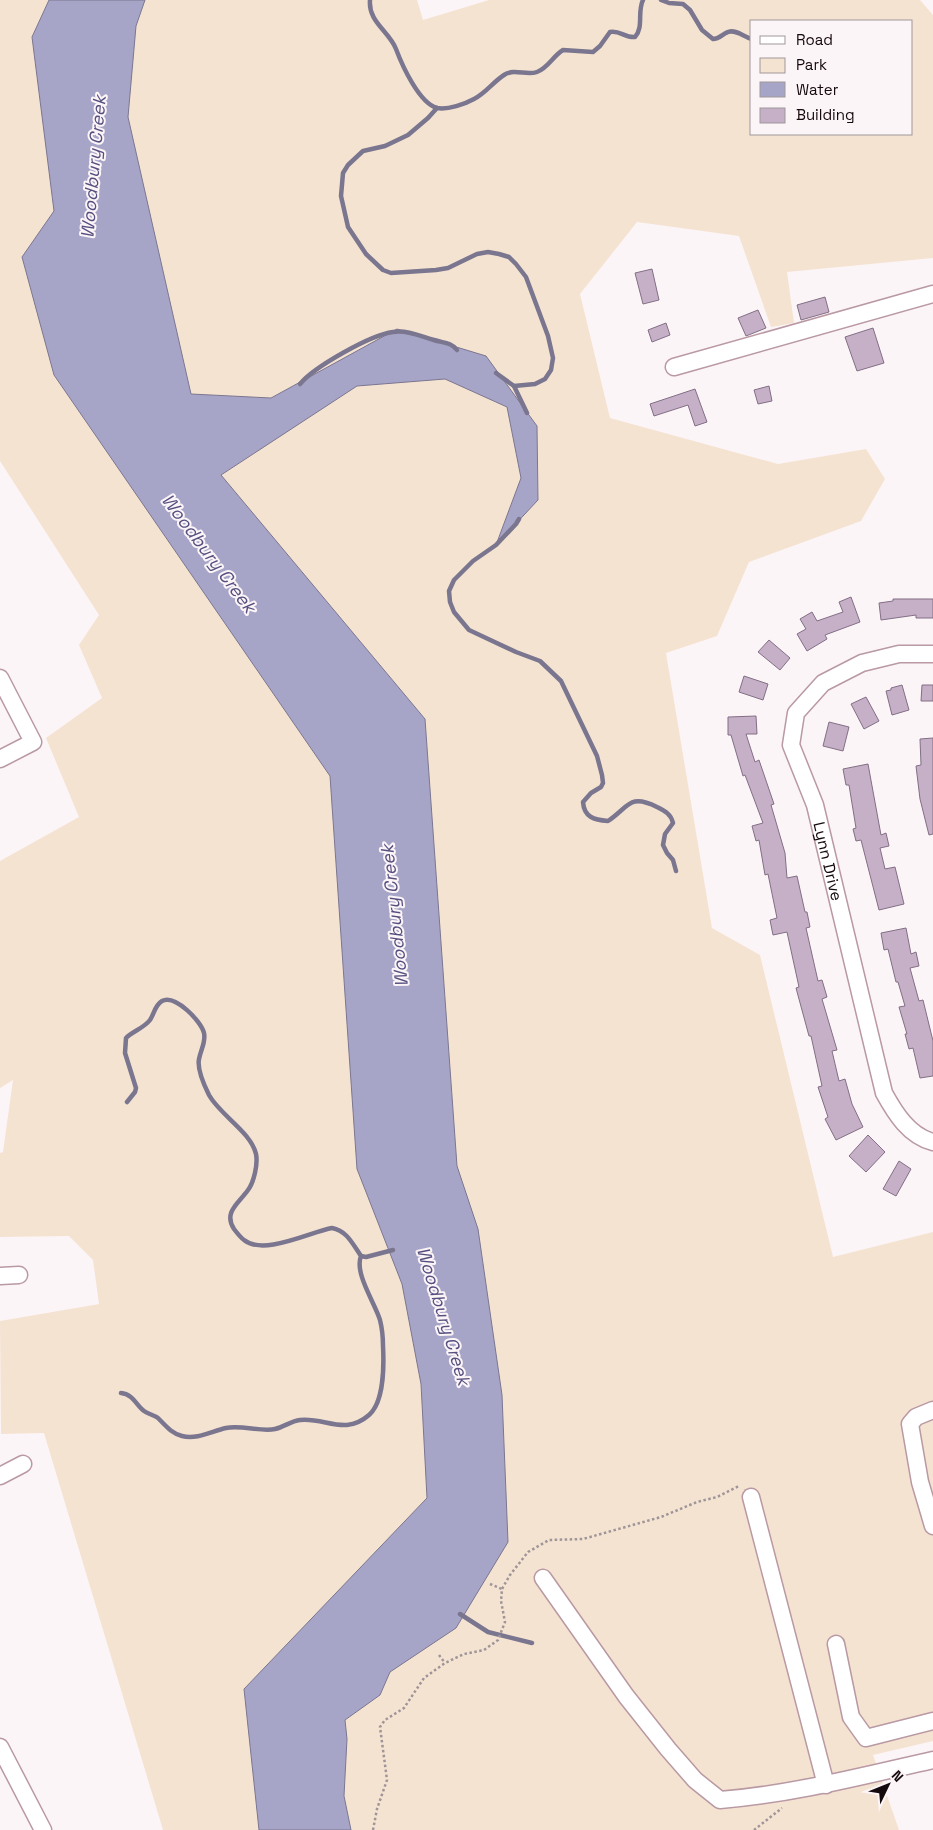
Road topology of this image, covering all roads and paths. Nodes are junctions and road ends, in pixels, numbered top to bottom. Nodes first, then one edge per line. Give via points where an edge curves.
1 (933, 294) edge
2 (674, 368) dead end
3 (933, 654) edge
4 (0, 678) edge
5 (0, 759) edge
6 (933, 1142) edge
7 (0, 1276) edge
8 (19, 1276) dead end
9 (933, 1410) edge
10 (23, 1464) dead end
11 (0, 1476) edge
12 (751, 1497) joint
13 (933, 1526) edge
14 (544, 1578) dead end
15 (490, 1584) dead end
16 (502, 1589) junction
17 (836, 1644) dead end
18 (439, 1654) dead end
19 (445, 1663) junction
20 (933, 1721) edge
21 (0, 1747) edge
22 (933, 1760) edge
23 (826, 1785) junction
24 (43, 1830) edge
25 (373, 1830) edge

1 - 2 street
3 - 6 street, Lynn Drive via 899,654 862,663 823,683 796,713 791,746 816,805 884,1093 898,1118 924,1140
4 - 5 street via 33,742
7 - 8 street
9 - 13 street via 916,1417 910,1424 920,1482
10 - 11 street
12 - 16 path via 746,1483 661,1517 583,1539 550,1540 528,1552
12 - 23 street
14 - 23 street via 626,1696 668,1749 695,1780 720,1800
15 - 16 path
16 - 19 path via 505,1622 498,1640 484,1650 464,1654
17 - 20 street via 851,1717 866,1738
18 - 19 path
19 - 25 path via 424,1678 404,1708 380,1727 386,1780
21 - 24 street
22 - 23 street

